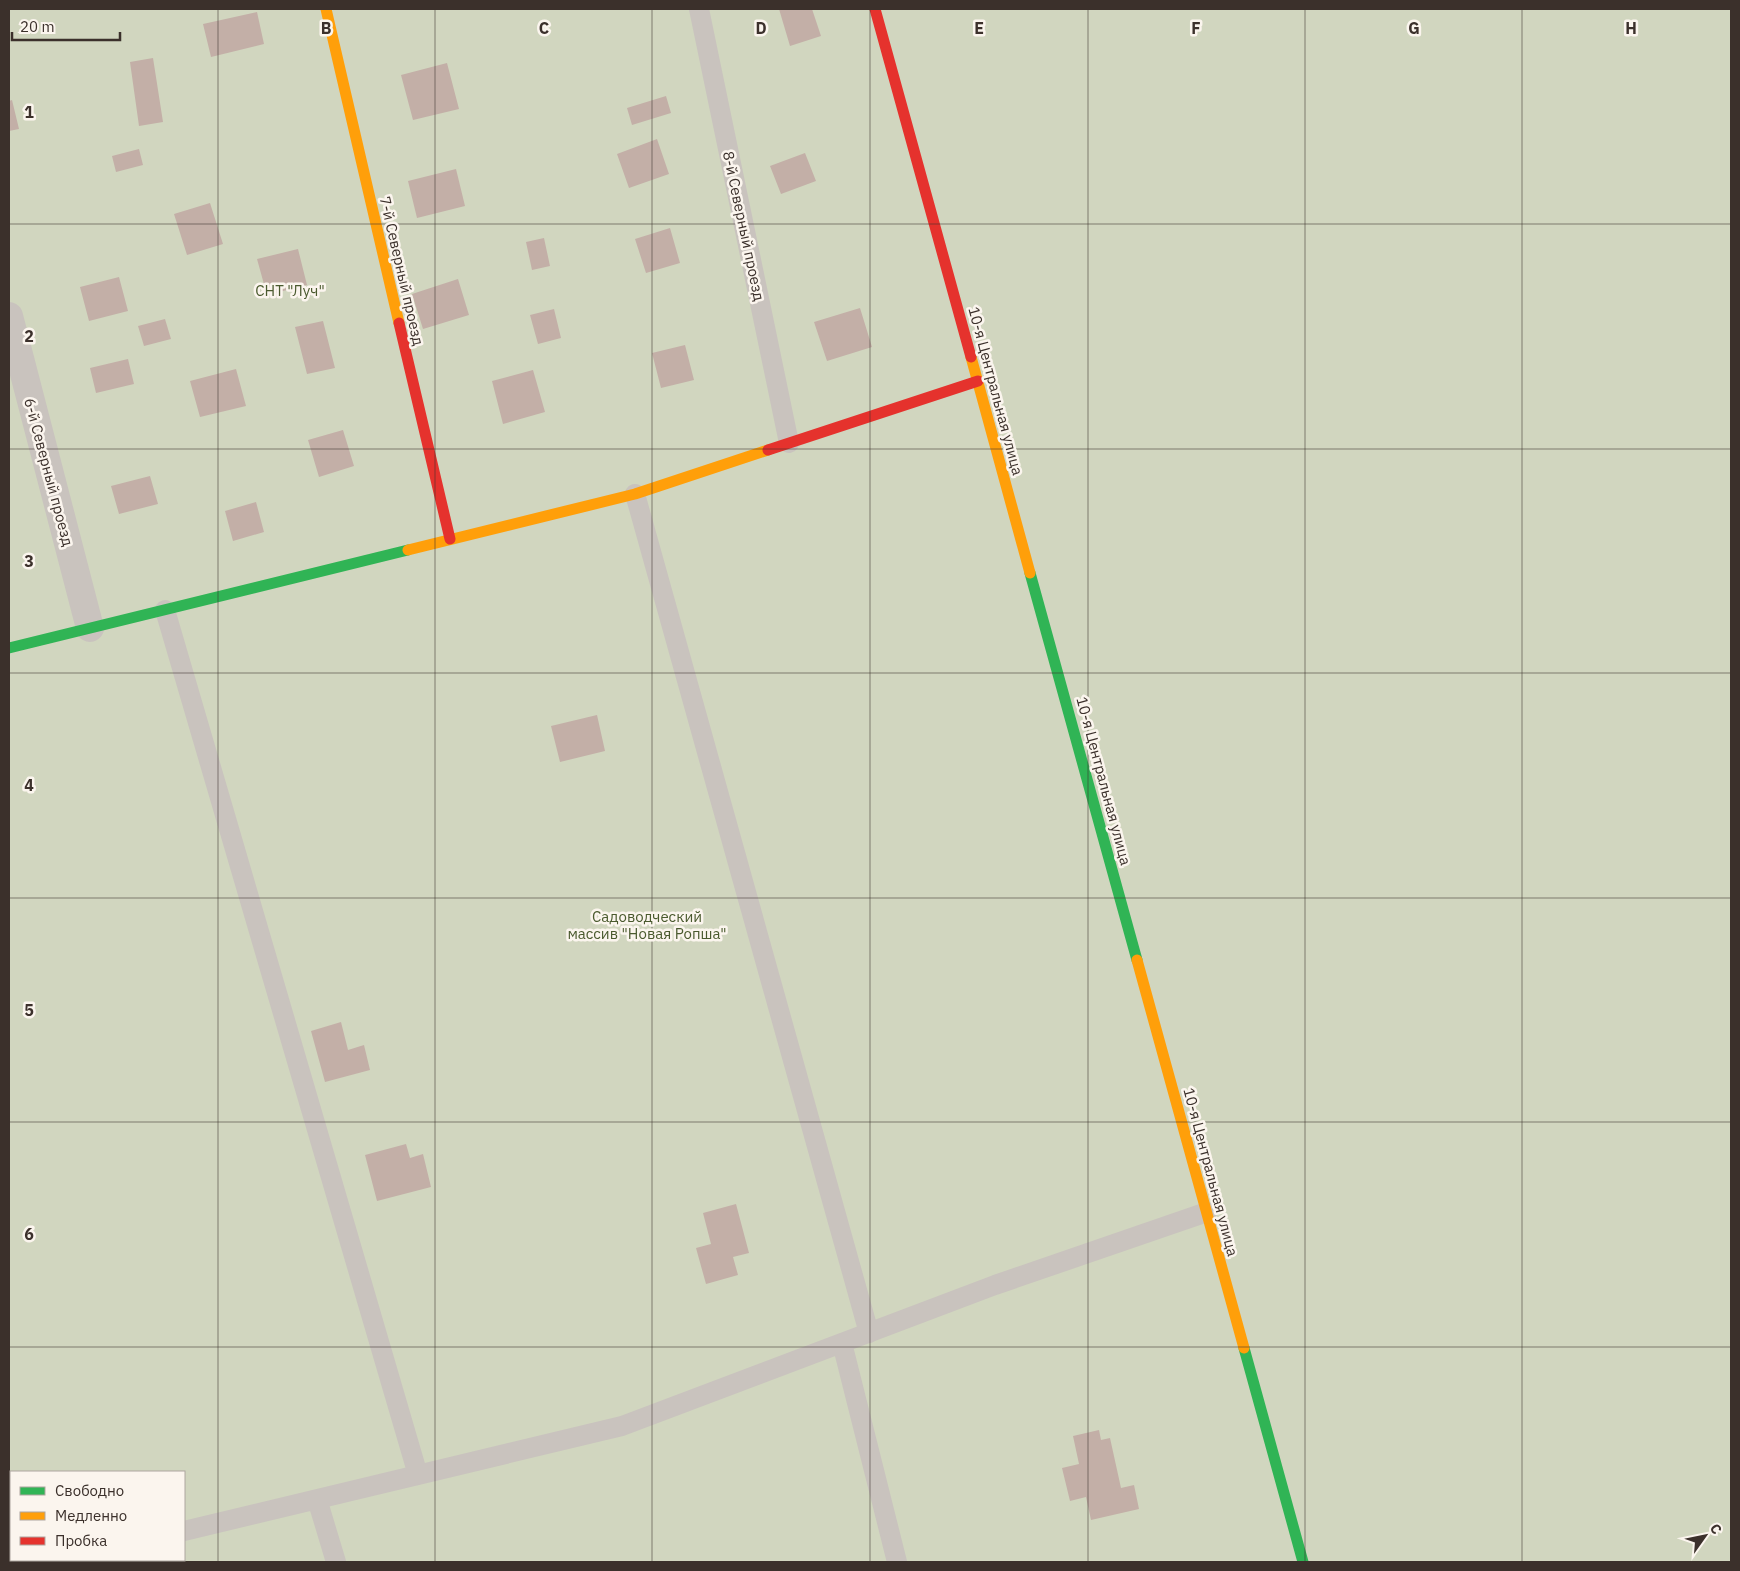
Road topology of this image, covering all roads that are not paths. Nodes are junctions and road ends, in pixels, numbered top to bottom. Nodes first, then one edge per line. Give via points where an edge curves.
1 (326, 9) edge
2 (699, 9) edge
3 (875, 9) edge
4 (9, 316) edge
5 (978, 381) junction
6 (789, 443) junction
7 (635, 494) junction
8 (450, 539) junction
9 (165, 610) junction
10 (90, 628) junction
11 (9, 648) edge
12 (1207, 1212) junction
13 (869, 1333) junction
14 (842, 1343) junction
15 (418, 1475) junction
16 (317, 1499) junction
17 (185, 1531) edge
18 (336, 1562) edge
19 (897, 1562) edge
20 (1303, 1562) edge

1 - 8 street, 7-й Северный проезд
2 - 6 lane, 8-й Северный проезд
3 - 5 street, 10-я Центральная улица
4 - 10 street, 6-й Северный проезд
5 - 6 street
5 - 12 street, 10-я Центральная улица
6 - 7 street
7 - 8 street
7 - 13 lane
8 - 9 street
9 - 10 street
9 - 15 lane
10 - 11 street
12 - 13 lane
12 - 20 street, 10-я Центральная улица
13 - 14 lane
14 - 15 lane via 622,1426
14 - 19 lane
15 - 16 lane
16 - 17 lane
16 - 18 lane

